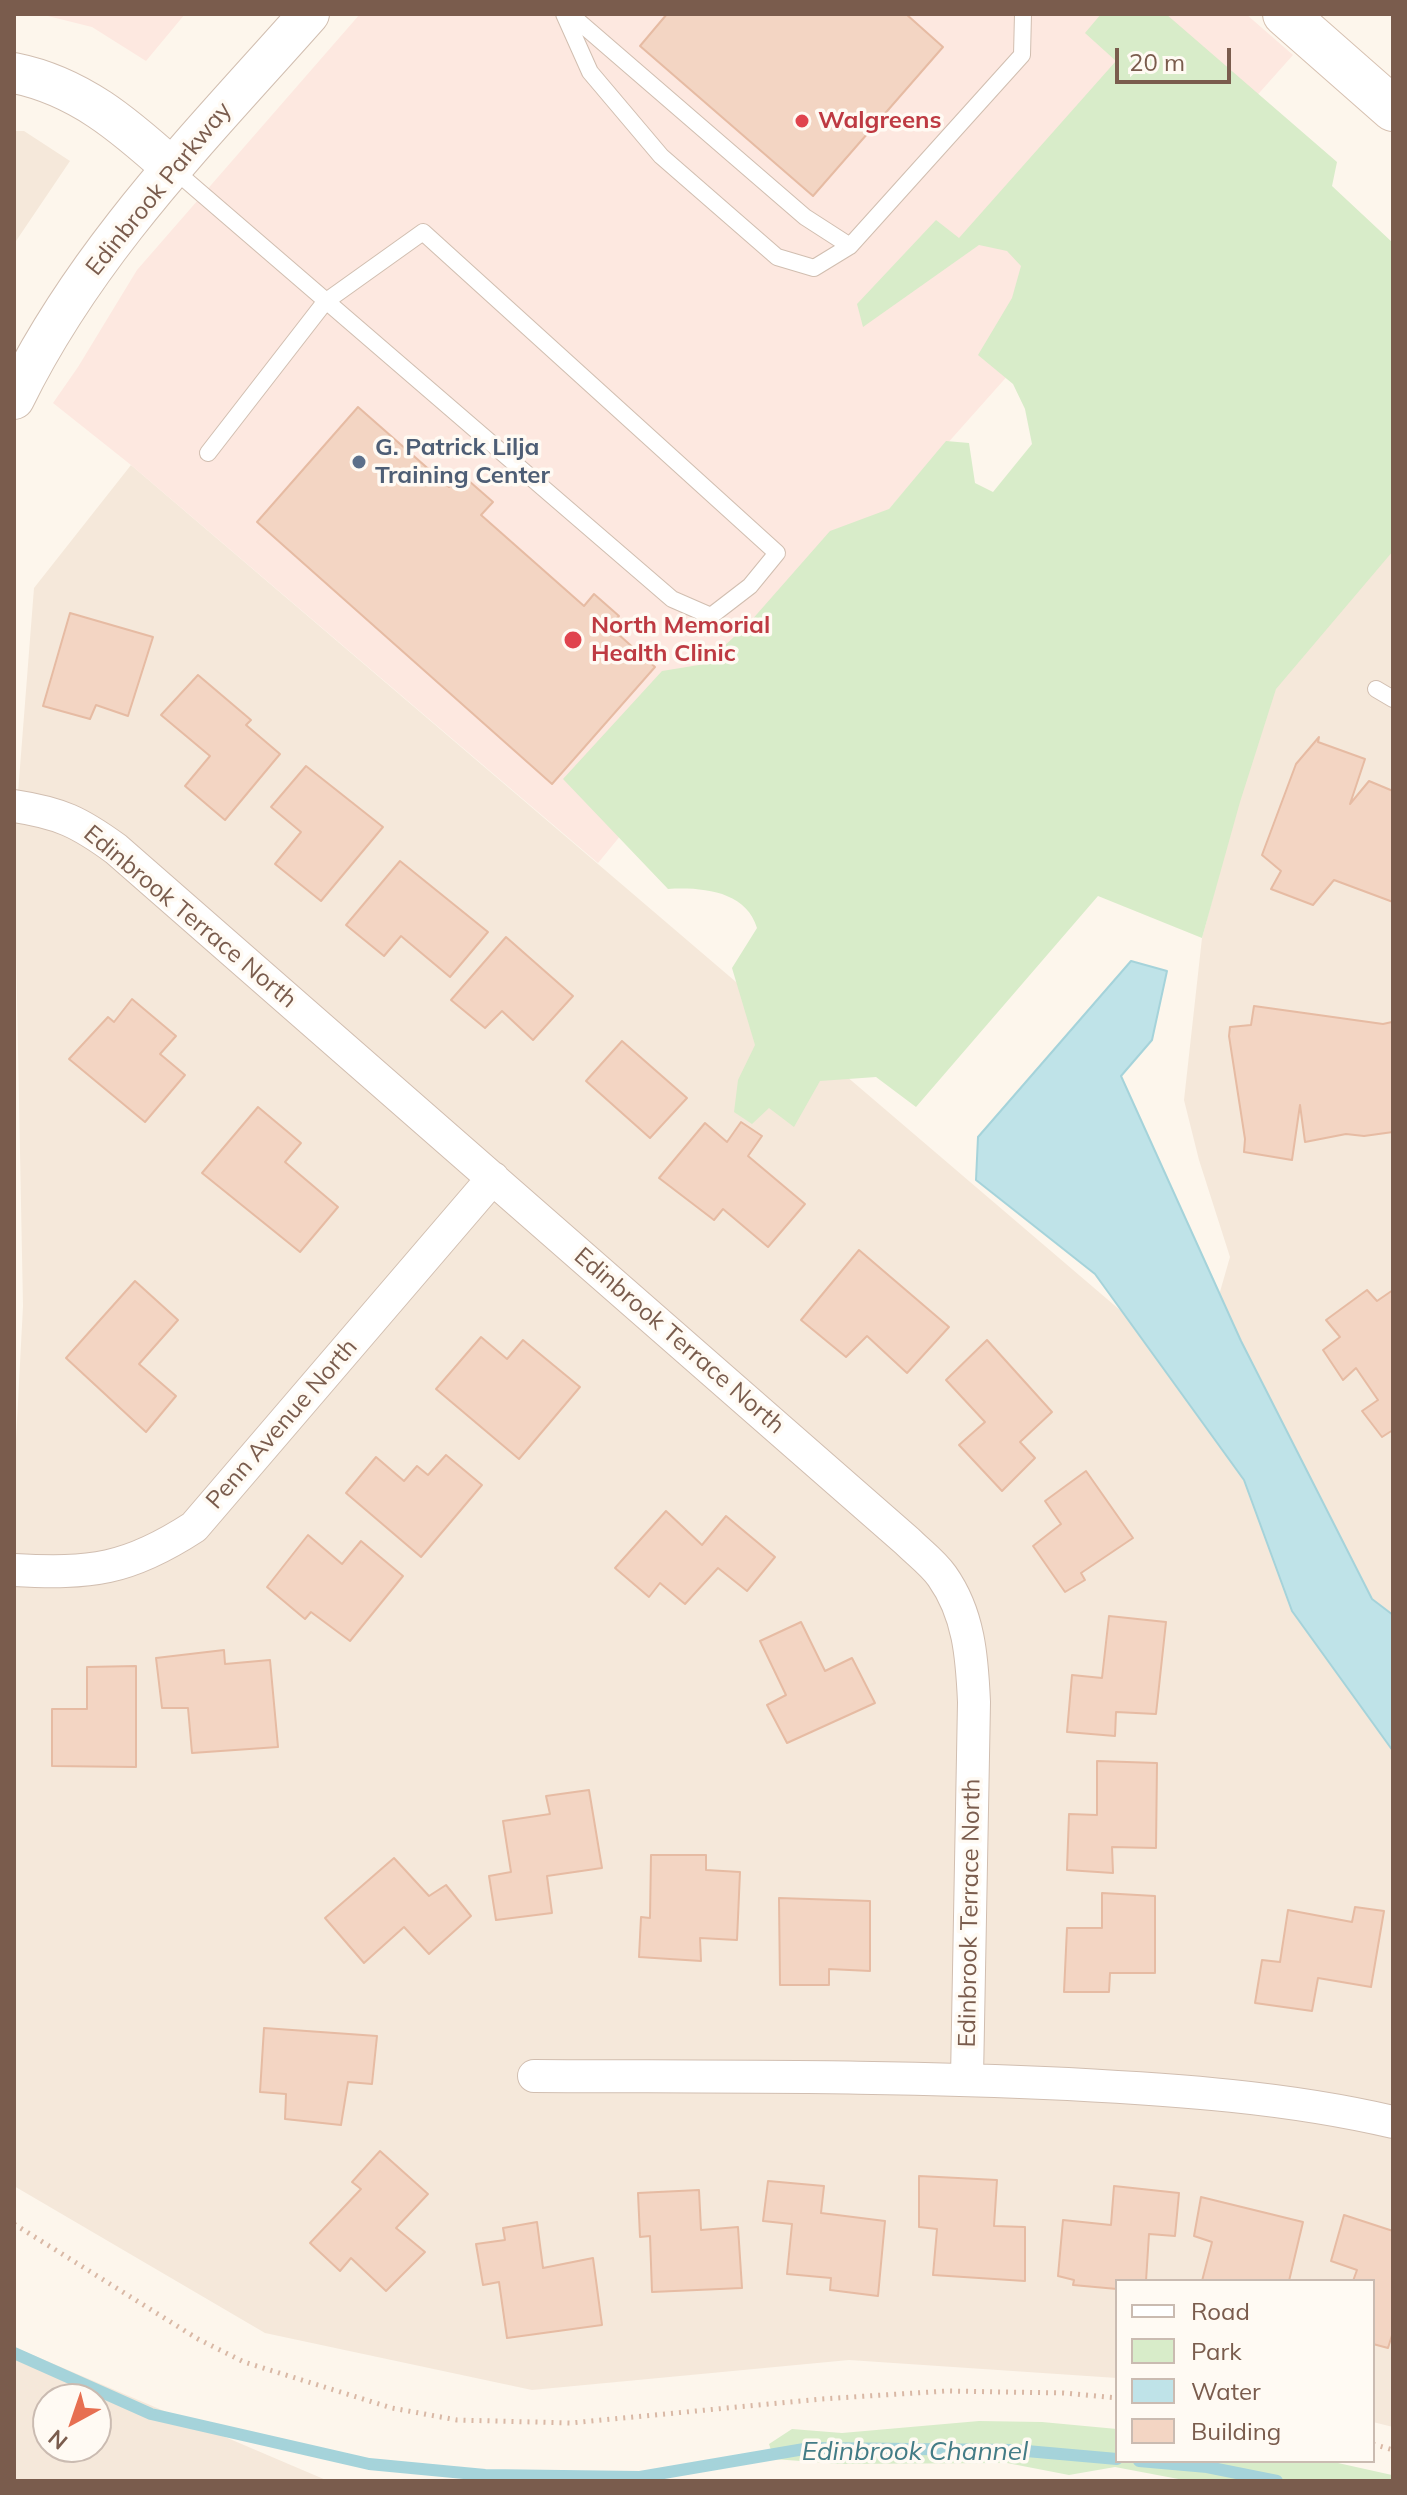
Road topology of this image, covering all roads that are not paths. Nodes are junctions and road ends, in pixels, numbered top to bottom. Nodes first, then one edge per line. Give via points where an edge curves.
1 (309, 14) edge
2 (567, 14) edge
3 (1023, 14) edge
4 (1285, 14) edge
5 (14, 73) edge
6 (1393, 109) edge
7 (172, 168) junction
8 (850, 246) junction
9 (325, 302) junction
10 (20, 388) edge
11 (208, 453) dead end
12 (1376, 689) dead end
13 (1393, 699) edge
14 (14, 806) edge
15 (493, 1178) junction
16 (14, 1570) edge
17 (534, 2076) dead end
18 (967, 2078) junction
19 (1393, 2122) edge

1 - 7 street, Edinbrook Parkway
2 - 8 lane via 805,217
2 - 8 lane via 590,72 661,156 777,257 814,268
3 - 8 lane via 1022,55
4 - 6 main road
5 - 7 street via 86,99
7 - 9 lane
7 - 10 street, Edinbrook Parkway via 111,240
9 - 9 lane via 672,599 711,616 750,586 777,553 423,232
9 - 11 lane
12 - 13 lane
14 - 15 street, Edinbrook Terrace North via 81,824 116,849
15 - 16 street, Penn Avenue North via 194,1527 161,1548 118,1564 91,1570
15 - 18 street, Edinbrook Terrace North via 907,1541 941,1575 962,1612 972,1656 974,1702
17 - 18 street, Edinbrook Terrace North
18 - 19 street, Edinbrook Terrace North via 1189,2091

